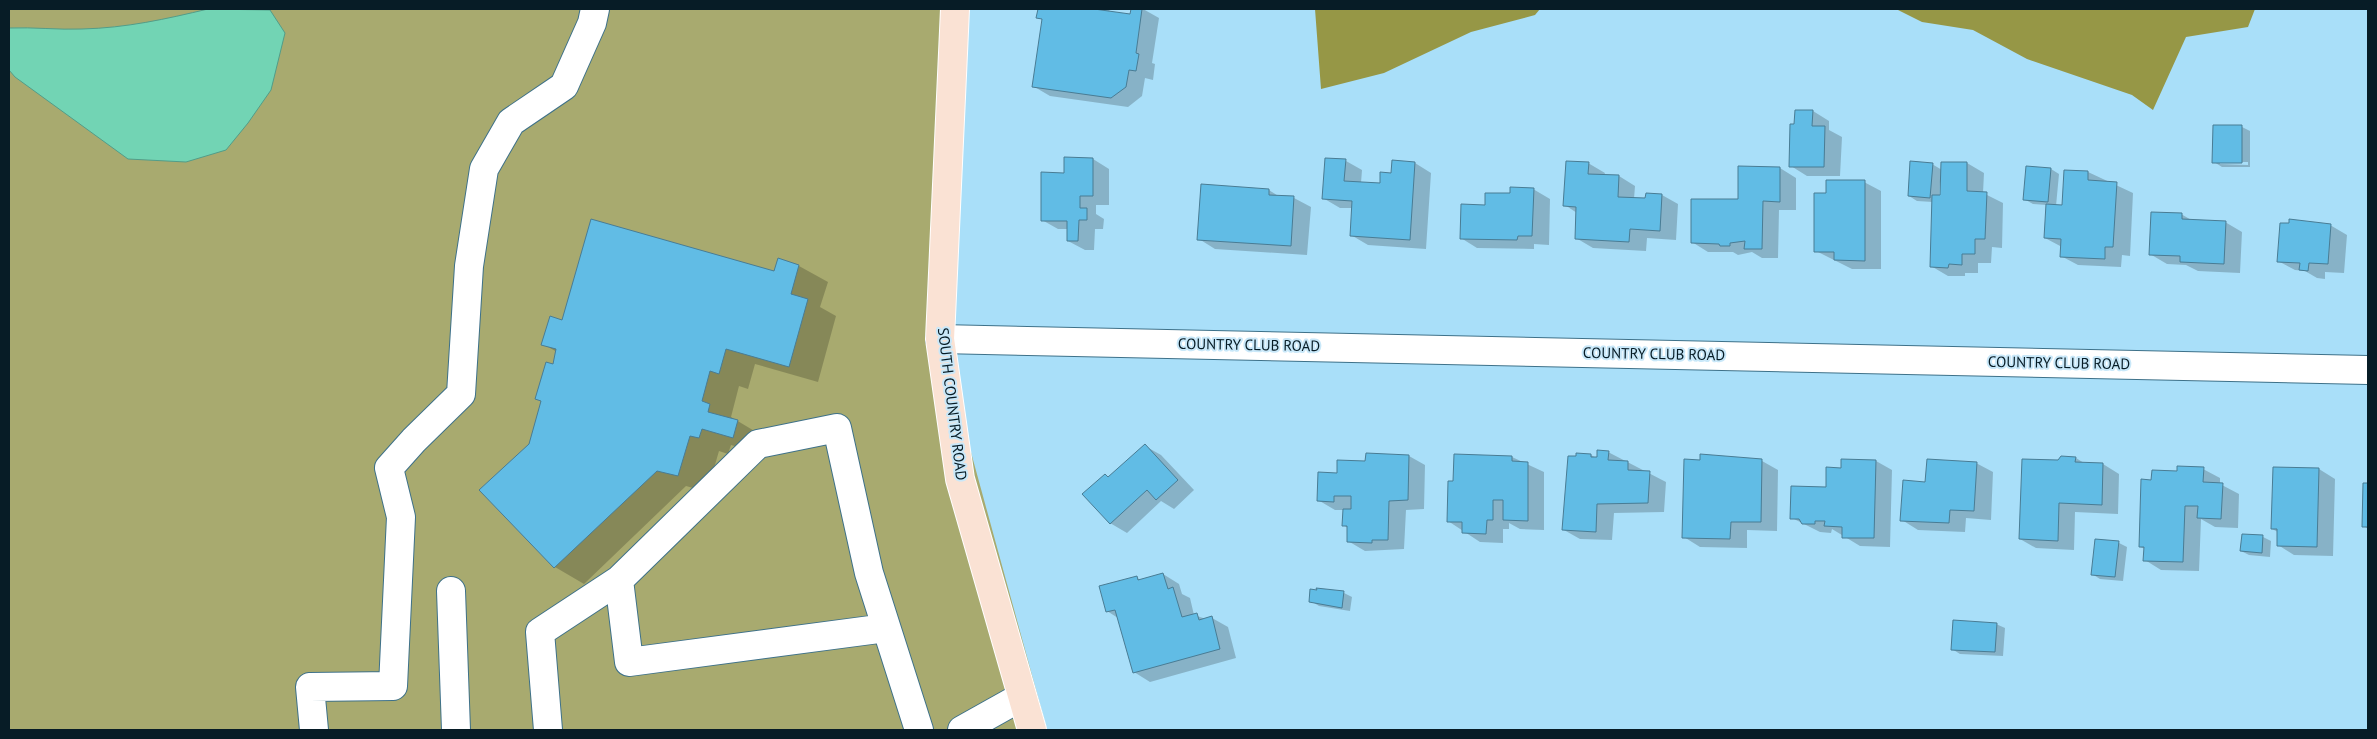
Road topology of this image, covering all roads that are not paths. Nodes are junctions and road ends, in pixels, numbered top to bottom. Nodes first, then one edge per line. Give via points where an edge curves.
1 (595, 9) edge
2 (955, 9) edge
3 (940, 338) junction
4 (2368, 370) edge
5 (619, 580) junction
6 (452, 591) dead end
7 (886, 628) junction
8 (1021, 697) junction
9 (314, 730) edge
10 (456, 730) edge
11 (548, 730) edge
12 (919, 730) edge
13 (962, 730) edge
14 (1032, 730) edge

1 - 9 street via 564,86 511,122 484,169 469,266 461,394 389,468 402,516 393,686 310,687
2 - 3 main road, SOUTH COUNTRY ROAD
3 - 4 street, COUNTRY CLUB ROAD
3 - 8 main road, SOUTH COUNTRY ROAD via 960,479
5 - 7 street via 629,662
5 - 7 street via 758,444 837,428 869,573
5 - 11 street via 540,632
6 - 10 street
7 - 12 street
8 - 13 street
8 - 14 main road, SOUTH COUNTRY ROAD

